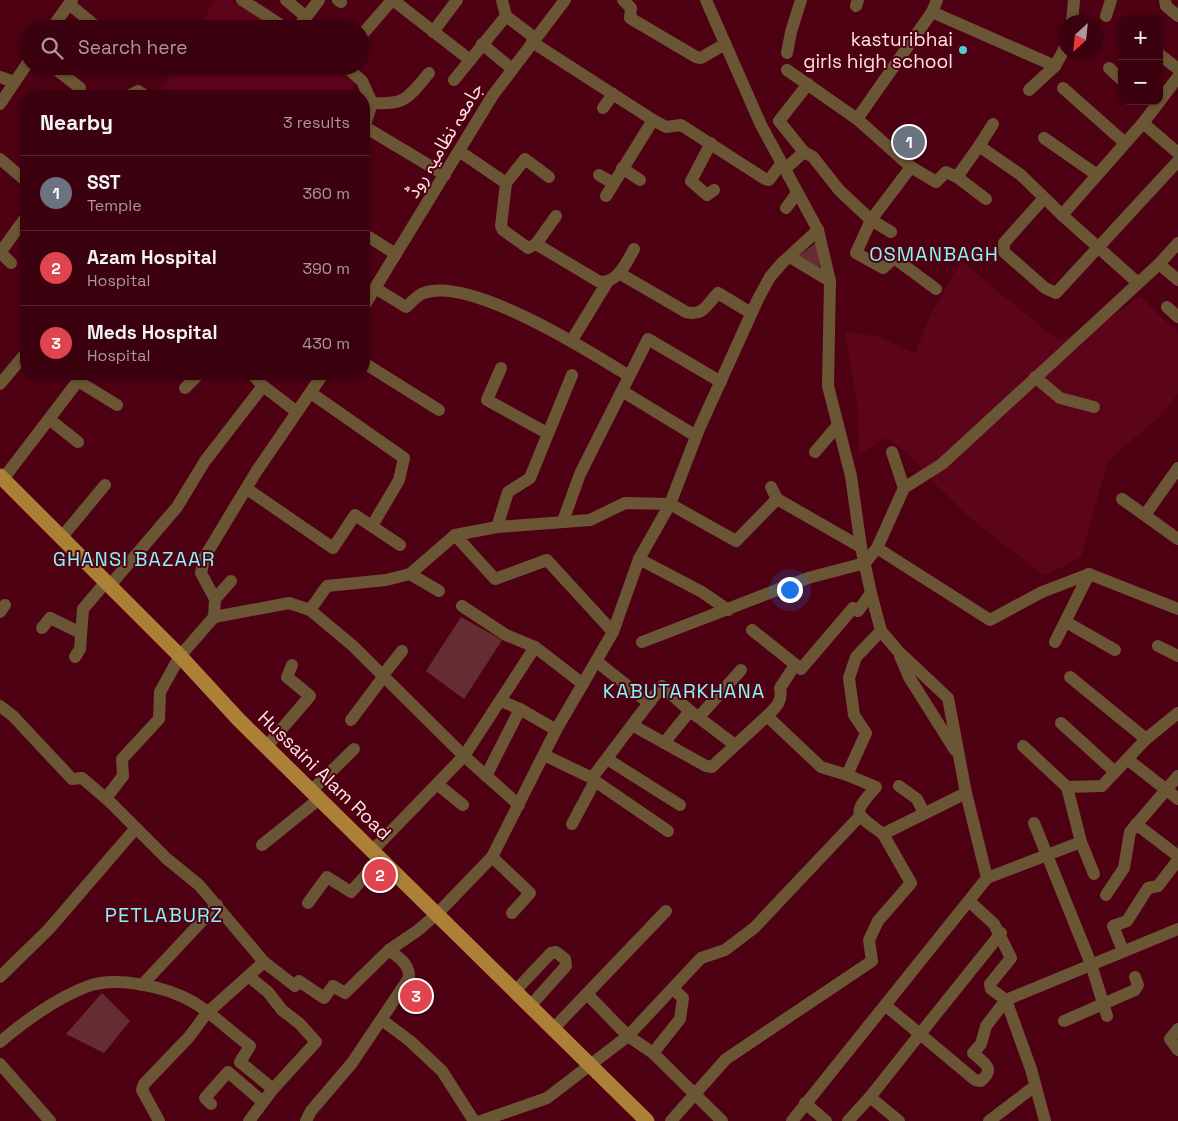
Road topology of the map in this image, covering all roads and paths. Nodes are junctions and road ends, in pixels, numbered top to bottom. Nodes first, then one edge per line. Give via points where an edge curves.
1 (242, 0) edge
2 (286, 0) edge
3 (319, 0) edge
4 (393, 0) edge
5 (457, 0) edge
6 (502, 0) edge
7 (565, 0) edge
8 (623, 0) edge
9 (706, 0) edge
10 (801, 0) edge
11 (1074, 0) edge
12 (1111, 0) edge
13 (1166, 0) edge
14 (70, 2) edge
15 (935, 6) edge
16 (1073, 15) edge
17 (306, 16) junction
18 (506, 16) junction
19 (1106, 16) dead end
20 (1178, 16) edge
21 (59, 20) edge
22 (89, 20) edge
23 (273, 20) edge
24 (303, 20) edge
25 (370, 26) edge
26 (433, 32) junction
27 (534, 40) junction
28 (482, 44) junction
29 (725, 44) junction
30 (787, 53) dead end
31 (1163, 57) edge
32 (470, 60) junction
33 (1059, 60) edge
34 (1056, 66) junction
35 (512, 68) junction
36 (1109, 68) dead end
37 (1178, 69) edge
38 (787, 70) dead end
39 (429, 73) dead end
40 (20, 74) edge
41 (63, 75) edge
42 (355, 75) edge
43 (1118, 76) edge
44 (0, 77) edge
45 (1178, 78) edge
46 (454, 80) dead end
47 (14, 82) junction
48 (808, 84) junction
49 (1063, 88) dead end
50 (79, 90) edge
51 (366, 90) edge
52 (1029, 90) dead end
53 (1163, 92) edge
54 (612, 94) junction
55 (370, 99) edge
56 (372, 103) junction
57 (0, 104) edge
58 (1150, 105) edge
59 (603, 108) dead end
60 (370, 109) edge
61 (653, 120) junction
62 (857, 120) junction
63 (1143, 123) junction
64 (993, 124) dead end
65 (370, 131) edge
66 (1044, 138) dead end
67 (711, 143) junction
68 (1125, 143) junction
69 (979, 146) junction
70 (459, 151) junction
71 (804, 152) junction
72 (1178, 153) edge
73 (1178, 161) edge
74 (1, 163) edge
75 (783, 166) junction
76 (911, 167) junction
77 (622, 168) junction
78 (445, 175) junction
79 (598, 175) dead end
80 (1097, 175) junction
81 (20, 177) edge
82 (957, 177) junction
83 (549, 178) dead end
84 (640, 180) dead end
85 (506, 183) junction
86 (613, 183) junction
87 (714, 190) dead end
88 (797, 193) junction
89 (606, 196) dead end
90 (1044, 198) junction
91 (986, 200) dead end
92 (786, 208) dead end
93 (1062, 215) junction
94 (556, 216) dead end
95 (871, 220) junction
96 (20, 225) edge
97 (818, 230) junction
98 (891, 232) dead end
99 (370, 238) edge
100 (1178, 243) edge
101 (536, 244) junction
102 (1097, 247) junction
103 (634, 249) dead end
104 (396, 254) junction
105 (790, 257) junction
106 (11, 263) dead end
107 (1160, 264) junction
108 (619, 273) junction
109 (1178, 280) edge
110 (608, 281) junction
111 (830, 281) junction
112 (1138, 283) junction
113 (375, 288) junction
114 (936, 289) dead end
115 (370, 296) edge
116 (1167, 307) dead end
117 (751, 313) junction
118 (1178, 317) edge
119 (572, 340) junction
120 (20, 359) edge
121 (370, 367) edge
122 (501, 368) dead end
123 (572, 375) dead end
124 (629, 376) junction
125 (1035, 377) junction
126 (193, 380) edge
127 (258, 380) edge
128 (319, 380) edge
129 (721, 382) junction
130 (0, 384) edge
131 (263, 386) junction
132 (184, 388) dead end
133 (622, 391) junction
134 (311, 393) junction
135 (117, 405) dead end
136 (1094, 407) dead end
137 (439, 410) dead end
138 (297, 412) junction
139 (49, 419) junction
140 (838, 425) junction
141 (547, 433) junction
142 (696, 436) junction
143 (78, 442) dead end
144 (815, 452) dead end
145 (892, 452) dead end
146 (1178, 468) edge
147 (1, 477) edge
148 (105, 485) dead end
149 (771, 486) dead end
150 (904, 488) junction
151 (247, 489) junction
152 (1122, 498) dead end
153 (777, 499) junction
154 (670, 504) junction
155 (1145, 515) junction
156 (563, 521) junction
157 (372, 526) junction
158 (497, 527) junction
159 (455, 535) junction
160 (61, 538) junction
161 (1178, 539) edge
162 (400, 545) dead end
163 (861, 548) junction
164 (877, 548) junction
165 (639, 559) junction
166 (865, 563) junction
167 (410, 574) junction
168 (1089, 574) junction
169 (231, 582) dead end
170 (110, 588) junction
171 (439, 591) dead end
172 (871, 593) junction
173 (215, 599) junction
174 (462, 606) dead end
175 (1178, 609) edge
176 (310, 610) junction
177 (728, 610) junction
178 (214, 618) junction
179 (1066, 622) junction
180 (42, 628) dead end
181 (752, 630) dead end
182 (882, 630) junction
183 (81, 632) junction
184 (613, 632) junction
185 (642, 642) dead end
186 (1055, 642) dead end
187 (1158, 646) dead end
188 (536, 647) junction
189 (1115, 650) dead end
190 (402, 651) dead end
191 (898, 651) junction
192 (180, 656) junction
193 (1178, 656) edge
194 (75, 657) dead end
195 (596, 662) junction
196 (795, 664) junction
197 (292, 665) dead end
198 (741, 670) dead end
199 (384, 676) junction
200 (1070, 677) dead end
201 (583, 684) junction
202 (501, 700) junction
203 (649, 703) junction
204 (0, 706) edge
205 (520, 709) junction
206 (1178, 713) edge
207 (694, 714) junction
208 (767, 716) junction
209 (351, 720) dead end
210 (1061, 723) dead end
211 (632, 725) junction
212 (556, 730) junction
213 (1146, 739) junction
214 (664, 743) junction
215 (735, 745) junction
216 (267, 746) junction
217 (1023, 746) dead end
218 (354, 749) dead end
219 (958, 754) junction
220 (544, 755) junction
221 (464, 756) junction
222 (607, 759) junction
223 (1127, 759) junction
224 (1115, 772) junction
225 (846, 775) junction
226 (486, 776) junction
227 (1178, 776) edge
228 (594, 780) junction
229 (436, 784) junction
230 (900, 786) dead end
231 (1067, 788) junction
232 (1166, 790) junction
233 (966, 793) junction
234 (315, 794) junction
235 (106, 798) junction
236 (1178, 799) edge
237 (463, 805) dead end
238 (519, 805) junction
239 (680, 805) dead end
240 (924, 813) junction
241 (860, 816) junction
242 (1034, 823) dead end
243 (572, 824) dead end
244 (1136, 824) junction
245 (136, 828) junction
246 (668, 831) dead end
247 (883, 834) junction
248 (1081, 842) junction
249 (262, 845) dead end
250 (377, 854) junction
251 (1046, 856) junction
252 (1178, 856) edge
253 (492, 857) junction
254 (1178, 860) edge
255 (1094, 874) dead end
256 (988, 878) junction
257 (1106, 895) dead end
258 (969, 901) junction
259 (308, 903) dead end
260 (217, 905) junction
261 (666, 911) dead end
262 (436, 914) junction
263 (512, 914) dead end
264 (1178, 929) edge
265 (1001, 933) junction
266 (389, 950) junction
267 (1122, 950) junction
268 (264, 962) junction
269 (1091, 964) junction
270 (248, 976) junction
271 (0, 977) edge
272 (1135, 977) dead end
273 (142, 985) junction
274 (673, 989) junction
275 (516, 990) junction
276 (587, 994) junction
277 (1006, 1000) junction
278 (1102, 1003) junction
279 (531, 1005) junction
280 (886, 1006) junction
281 (207, 1013) junction
282 (1107, 1016) dead end
283 (382, 1020) junction
284 (1064, 1021) dead end
285 (554, 1028) junction
286 (1178, 1029) edge
287 (920, 1034) junction
288 (628, 1036) junction
289 (0, 1042) edge
290 (1178, 1050) edge
291 (653, 1053) junction
292 (0, 1064) edge
293 (591, 1066) junction
294 (1035, 1086) junction
295 (274, 1089) junction
296 (696, 1093) junction
297 (870, 1097) junction
298 (264, 1102) junction
299 (805, 1103) junction
300 (212, 1104) dead end
301 (50, 1121) edge
302 (159, 1121) edge
303 (249, 1121) edge
304 (306, 1121) edge
305 (474, 1121) edge
306 (481, 1121) edge
307 (647, 1121) edge
308 (671, 1121) edge
309 (722, 1121) edge
310 (792, 1121) edge
311 (826, 1121) edge
312 (848, 1121) edge
313 (899, 1121) edge
314 (989, 1121) edge
315 (1045, 1121) edge

1 - 23 street
2 - 17 street
3 - 17 street
4 - 25 street
4 - 26 street
5 - 26 street
6 - 18 street
7 - 27 street, جامعہ نظامیہ روڈ
8 - 29 street via 631,8 630,18 696,58
9 - 29 street
10 - 30 street
11 - 16 street
12 - 19 street
13 - 20 street via 1166,6
14 - 21 street
14 - 22 street
15 - 34 street
15 - 62 street
17 - 24 street
18 - 27 street
18 - 28 street
26 - 32 street
27 - 35 street, جامعہ نظامیہ روڈ
27 - 54 street
28 - 32 street
28 - 35 street
29 - 75 street
31 - 37 street
32 - 46 street
33 - 34 street
34 - 52 street
35 - 70 street, جامعہ نظامیہ روڈ
36 - 43 street
38 - 48 street
39 - 56 street via 402,100 394,104
40 - 47 street
41 - 50 street
42 - 51 street
44 - 47 street
45 - 53 street
47 - 57 street
48 - 62 street
48 - 71 street via 779,121
49 - 68 street
54 - 59 street
54 - 61 street
55 - 56 street
56 - 60 street
58 - 63 street
61 - 67 street via 666,127 681,125
61 - 77 street
62 - 76 street
63 - 68 street
63 - 72 street
64 - 69 street
65 - 78 street
66 - 80 street
67 - 75 street via 769,180
67 - 87 street via 690,181 707,195
68 - 80 street
69 - 82 street
69 - 90 street via 1021,175
70 - 78 street, جامعہ نظامیہ روڈ
70 - 85 street
71 - 75 street
71 - 95 street via 813,157 839,190
73 - 102 street
74 - 81 street
75 - 88 street
76 - 82 street via 936,182 946,172
76 - 95 street
77 - 84 street
77 - 86 street
78 - 104 street, جامعہ نظامیہ روڈ
79 - 86 street
80 - 93 street
82 - 91 street
83 - 85 street via 524,159
85 - 101 street via 501,226 528,248
86 - 89 street
88 - 92 street
88 - 97 street
90 - 93 street
90 - 102 street via 1004,243 1007,256 1045,288 1056,293
93 - 102 street
94 - 101 street
95 - 98 street
95 - 114 street via 856,253 883,268 894,258
96 - 106 street via 2,250
97 - 105 street
97 - 111 street
99 - 104 street
100 - 107 street
101 - 110 street via 598,281
102 - 112 street
103 - 108 street
104 - 113 street, جامعہ نظامیہ روڈ
105 - 111 street
105 - 117 street via 770,278
107 - 109 street
107 - 112 street
108 - 110 street
108 - 117 street via 686,312 702,312 718,293
110 - 119 street
111 - 140 street via 828,386
112 - 125 street
113 - 115 street, جامعہ نظامیہ روڈ
113 - 119 street via 406,307 422,293 469,294
116 - 118 street
117 - 129 street
119 - 124 street
120 - 130 street
121 - 137 street
122 - 141 street via 487,400
123 - 141 street
124 - 129 street via 648,339
124 - 133 street
125 - 136 street via 1060,398
125 - 150 street via 942,464
126 - 132 street
127 - 131 street
128 - 134 street
129 - 142 street
131 - 138 street
131 - 170 street via 205,462 177,507
133 - 142 street
133 - 156 street via 580,474
134 - 138 street
134 - 157 street via 404,458 399,480
135 - 139 street via 78,381
138 - 151 street
139 - 143 street
139 - 147 street
140 - 144 street
140 - 163 street via 851,476
141 - 158 street via 530,478 508,492
142 - 154 street
145 - 150 street
146 - 155 street
147 - 160 main road, Hussaini Alam Road
148 - 160 street
149 - 153 street
150 - 164 street
151 - 157 street via 333,548 355,515
151 - 173 street via 202,563 202,573
152 - 155 street
153 - 154 street via 736,540
153 - 163 street
154 - 156 street via 625,503 590,520
154 - 165 street
155 - 161 street
156 - 158 street
157 - 162 street
158 - 159 street
159 - 167 street
159 - 184 street via 495,579 547,560
160 - 170 main road, Hussaini Alam Road
163 - 166 street
164 - 166 street
164 - 168 street via 990,620 1042,592
165 - 177 street via 702,592
165 - 184 street
166 - 172 street
166 - 177 street via 808,578
167 - 171 street
167 - 176 street via 386,580 327,586
168 - 175 street
168 - 179 street
169 - 173 street
170 - 183 street via 84,609
170 - 192 main road, Hussaini Alam Road
172 - 182 street
172 - 196 street via 858,612 853,608 801,669
173 - 178 street
174 - 188 street via 506,635
176 - 178 street via 289,603
176 - 199 street
177 - 185 street
178 - 192 street
179 - 186 street
179 - 189 street
180 - 183 street via 50,618
181 - 196 street
182 - 191 street
182 - 225 street via 856,657 849,678 854,715 866,733
183 - 194 street via 80,649
184 - 195 street
187 - 193 street
188 - 201 street
188 - 202 street
190 - 199 street
191 - 219 street via 913,684
191 - 219 street via 948,698
192 - 216 main road, Hussaini Alam Road
192 - 235 street via 160,692 159,719 122,759 123,776
195 - 201 street
195 - 203 street
196 - 208 street via 780,688 780,702
197 - 216 street via 287,677 310,696
198 - 207 street
199 - 209 street
199 - 221 street
200 - 213 street
201 - 212 street
202 - 205 street
202 - 221 street
203 - 207 street via 662,686
203 - 211 street
204 - 235 street via 72,779 82,778
205 - 212 street
205 - 226 street
206 - 213 street
207 - 214 street
207 - 215 street
208 - 215 street
208 - 225 street via 820,767
210 - 224 street
211 - 214 street
211 - 222 street
212 - 220 street
213 - 223 street
214 - 215 street via 712,767
216 - 234 main road, Hussaini Alam Road
217 - 231 street
218 - 234 street
219 - 233 street
220 - 228 street
220 - 238 street
221 - 226 street
221 - 229 street
222 - 228 street
222 - 239 street
223 - 224 street
223 - 232 street
224 - 231 street via 1102,786
225 - 241 street via 876,787 860,806
226 - 238 street
227 - 232 street
228 - 243 street
228 - 246 street
229 - 237 street
229 - 250 street
230 - 240 street via 917,799
231 - 248 street
232 - 236 street
232 - 244 street
233 - 240 street
233 - 256 street
234 - 249 street
234 - 250 main road, Hussaini Alam Road
235 - 245 street
238 - 253 street
240 - 247 street
241 - 247 street
241 - 274 street via 754,928 725,950 701,958
242 - 251 street
244 - 252 street
244 - 257 street via 1130,832 1124,868
245 - 260 street
245 - 271 street via 49,929
247 - 296 street via 910,883 878,921 869,940 872,961 726,1059
248 - 251 street
248 - 255 street
250 - 259 street via 351,892 327,876
250 - 262 main road, Hussaini Alam Road
251 - 256 street
251 - 269 street
253 - 262 street
253 - 263 street via 530,893
254 - 267 street via 1158,886 1148,888 1127,921 1113,926
256 - 258 street
258 - 265 street
258 - 280 street
260 - 268 street
260 - 273 street
261 - 276 street
262 - 266 street via 417,932
262 - 275 main road, Hussaini Alam Road
264 - 267 street
265 - 277 street via 1011,958 990,984 991,990
265 - 287 street
266 - 268 street via 345,993 333,986 324,998 298,982 295,986
266 - 283 street via 404,962 409,978
267 - 269 street
268 - 270 street
269 - 277 street
269 - 278 street
270 - 281 street
270 - 295 street via 316,1042
272 - 278 street via 1138,988
273 - 281 street via 178,994
273 - 289 street via 105,982 87,986 43,1009
274 - 288 street
274 - 291 street via 683,998 680,1018
275 - 279 main road, Hussaini Alam Road
275 - 279 street via 552,953 556,952 565,959 566,966
276 - 285 street
276 - 288 street
277 - 287 street via 986,1026 981,1044 973,1053 989,1070 981,1081 971,1077
277 - 294 street
278 - 282 street
278 - 284 street
279 - 285 main road, Hussaini Alam Road
280 - 287 street
280 - 299 street
281 - 295 street via 250,1046 240,1062
281 - 302 street via 144,1084 142,1090
283 - 304 street via 352,1063 311,1110
283 - 305 street via 442,1071
285 - 293 main road, Hussaini Alam Road
286 - 290 street via 1170,1039
287 - 297 street
288 - 291 street
288 - 293 street
291 - 296 street
292 - 301 street
293 - 306 street via 547,1098
293 - 307 main road, Hussaini Alam Road
294 - 314 street
294 - 315 street
295 - 298 street
296 - 308 street
296 - 309 street
297 - 312 street
297 - 313 street
298 - 300 street via 228,1072 205,1098
298 - 303 street
299 - 310 street
299 - 311 street

